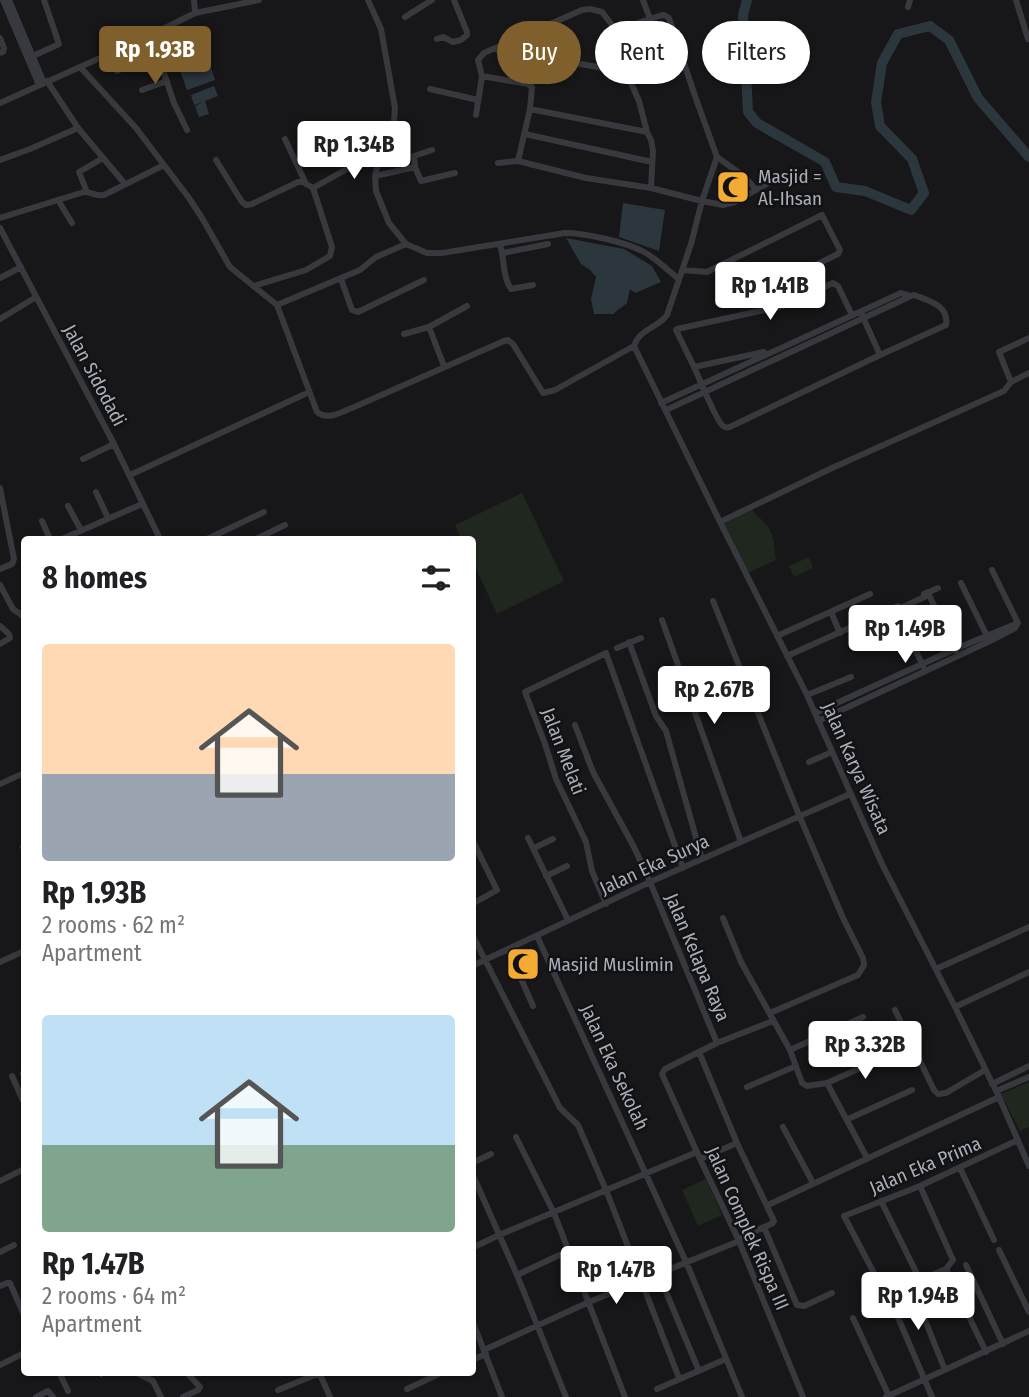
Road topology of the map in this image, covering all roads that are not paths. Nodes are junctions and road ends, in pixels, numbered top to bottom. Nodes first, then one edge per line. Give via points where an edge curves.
1 (3, 0) edge
2 (9, 0) edge
3 (44, 0) edge
4 (194, 0) edge
5 (259, 0) edge
6 (368, 0) edge
7 (415, 0) edge
8 (432, 0) edge
9 (454, 0) edge
10 (643, 0) edge
11 (1016, 0) edge
12 (247, 1) edge
13 (418, 8) junction
14 (195, 13) junction
15 (405, 17) dead end
16 (650, 19) junction
17 (609, 21) edge
18 (644, 21) edge
19 (152, 35) junction
20 (0, 38) edge
21 (437, 39) dead end
22 (1028, 39) edge
23 (493, 48) junction
24 (156, 52) junction
25 (0, 53) edge
26 (33, 56) junction
27 (595, 66) edge
28 (81, 68) junction
29 (117, 71) dead end
30 (482, 76) junction
31 (167, 81) junction
32 (43, 83) junction
33 (631, 84) edge
34 (430, 89) dead end
35 (142, 90) dead end
36 (478, 100) junction
37 (0, 103) edge
38 (530, 109) junction
39 (476, 115) dead end
40 (78, 128) junction
41 (187, 130) dead end
42 (647, 132) junction
43 (525, 134) junction
44 (285, 139) dead end
45 (381, 150) junction
46 (432, 150) dead end
47 (717, 157) junction
48 (103, 158) junction
49 (0, 160) edge
50 (216, 160) dead end
51 (518, 161) junction
52 (652, 162) junction
53 (498, 163) dead end
54 (164, 165) junction
55 (415, 167) junction
56 (455, 173) dead end
57 (782, 175) dead end
58 (375, 176) junction
59 (125, 184) junction
60 (310, 186) junction
61 (651, 188) junction
62 (756, 190) junction
63 (87, 192) junction
64 (58, 200) junction
65 (702, 201) junction
66 (0, 218) edge
67 (72, 223) dead end
68 (0, 228) edge
69 (406, 244) junction
70 (548, 244) dead end
71 (500, 245) junction
72 (503, 253) junction
73 (724, 264) junction
74 (21, 267) junction
75 (683, 270) junction
76 (0, 278) edge
77 (341, 279) junction
78 (679, 279) junction
79 (424, 280) dead end
80 (533, 285) dead end
81 (254, 286) junction
82 (36, 298) junction
83 (278, 305) junction
84 (467, 306) dead end
85 (852, 315) junction
86 (862, 315) junction
87 (0, 318) edge
88 (429, 327) junction
89 (404, 334) dead end
90 (1029, 338) edge
91 (634, 346) junction
92 (777, 350) junction
93 (880, 355) junction
94 (444, 366) junction
95 (694, 367) junction
96 (1029, 373) edge
97 (1011, 382) junction
98 (703, 387) junction
99 (305, 394) dead end
100 (661, 403) junction
101 (666, 411) junction
102 (114, 444) junction
103 (83, 459) dead end
104 (130, 475) junction
105 (0, 488) edge
106 (96, 492) dead end
107 (142, 504) junction
108 (68, 506) dead end
109 (2, 512) edge
110 (264, 512) dead end
111 (108, 518) junction
112 (42, 521) dead end
113 (720, 522) junction
114 (285, 525) dead end
115 (81, 530) junction
116 (49, 536) edge
117 (68, 536) edge
118 (158, 536) edge
119 (213, 536) edge
120 (262, 536) edge
121 (0, 569) edge
122 (992, 570) dead end
123 (961, 583) dead end
124 (0, 585) edge
125 (938, 588) dead end
126 (870, 593) dead end
127 (713, 601) dead end
128 (831, 612) junction
129 (21, 615) edge
130 (662, 620) dead end
131 (0, 626) edge
132 (841, 633) junction
133 (778, 636) junction
134 (641, 638) dead end
135 (988, 638) junction
136 (629, 642) junction
137 (0, 644) edge
138 (617, 648) dead end
139 (956, 652) junction
140 (787, 656) junction
141 (923, 668) junction
142 (852, 677) dead end
143 (807, 695) junction
144 (815, 713) junction
145 (818, 720) junction
146 (575, 725) dead end
147 (832, 752) junction
148 (809, 762) dead end
149 (21, 774) edge
150 (0, 784) edge
151 (850, 793) junction
152 (799, 815) junction
153 (528, 838) dead end
154 (553, 839) dead end
155 (741, 842) junction
156 (476, 847) edge
157 (534, 848) junction
158 (702, 859) junction
159 (567, 866) dead end
160 (683, 868) junction
161 (546, 876) junction
162 (650, 883) junction
163 (476, 902) edge
164 (606, 904) junction
165 (723, 918) dead end
166 (568, 920) junction
167 (1029, 927) edge
168 (537, 936) junction
169 (476, 941) edge
170 (508, 949) junction
171 (21, 952) edge
172 (486, 960) junction
173 (0, 962) edge
174 (476, 964) edge
175 (936, 969) junction
176 (1029, 972) edge
177 (533, 1006) dead end
178 (955, 1007) junction
179 (895, 1010) dead end
180 (770, 1013) junction
181 (863, 1017) dead end
182 (773, 1021) junction
183 (718, 1043) junction
184 (790, 1051) junction
185 (699, 1052) junction
186 (892, 1054) dead end
187 (796, 1066) junction
188 (1029, 1066) edge
189 (986, 1071) junction
190 (12, 1076) dead end
191 (1029, 1077) edge
192 (827, 1083) junction
193 (992, 1084) junction
194 (747, 1087) dead end
195 (912, 1090) dead end
196 (998, 1094) junction
197 (21, 1096) edge
198 (848, 1119) junction
199 (783, 1127) dead end
200 (516, 1137) dead end
201 (1018, 1140) junction
202 (737, 1143) junction
203 (696, 1152) junction
204 (491, 1154) dead end
205 (867, 1158) junction
206 (700, 1159) junction
207 (476, 1161) edge
208 (1029, 1164) edge
209 (960, 1168) junction
210 (21, 1170) edge
211 (647, 1174) junction
212 (0, 1181) edge
213 (476, 1182) edge
214 (813, 1184) junction
215 (919, 1186) junction
216 (606, 1190) junction
217 (881, 1201) junction
218 (768, 1205) junction
219 (554, 1213) junction
220 (764, 1227) junction
221 (499, 1235) junction
222 (739, 1240) junction
223 (994, 1240) dead end
224 (14, 1245) dead end
225 (476, 1246) edge
226 (570, 1250) junction
227 (999, 1250) dead end
228 (0, 1252) edge
229 (687, 1264) junction
230 (966, 1265) dead end
231 (946, 1269) junction
232 (517, 1275) junction
233 (659, 1275) junction
234 (642, 1280) junction
235 (920, 1280) junction
236 (0, 1286) edge
237 (832, 1293) dead end
238 (888, 1294) junction
239 (917, 1300) dead end
240 (589, 1302) junction
241 (21, 1308) edge
242 (1029, 1312) edge
243 (853, 1318) dead end
244 (537, 1326) junction
245 (476, 1330) edge
246 (1029, 1331) edge
247 (1003, 1344) junction
248 (485, 1352) junction
249 (986, 1352) junction
250 (21, 1354) edge
251 (476, 1358) edge
252 (726, 1359) junction
253 (0, 1365) edge
254 (945, 1370) junction
255 (699, 1371) junction
256 (62, 1376) edge
257 (143, 1376) edge
258 (190, 1376) edge
259 (312, 1376) edge
260 (320, 1376) edge
261 (430, 1376) edge
262 (679, 1378) junction
263 (924, 1380) junction
264 (407, 1389) dead end
265 (657, 1389) dead end
266 (905, 1389) junction
267 (278, 1390) dead end
268 (68, 1391) dead end
269 (887, 1396) edge
270 (36, 1397) edge
271 (53, 1397) edge
272 (162, 1397) edge
273 (183, 1397) edge
274 (330, 1397) edge
275 (502, 1397) edge
276 (566, 1397) edge
277 (625, 1397) edge
278 (743, 1397) edge
279 (803, 1397) edge
280 (909, 1397) edge
281 (932, 1397) edge

1 - 32 street
2 - 26 street
3 - 26 street via 59,44
4 - 14 street
5 - 12 street
6 - 45 street via 382,29 395,108 392,130
7 - 13 street
8 - 13 street
9 - 21 street via 467,35 453,42
10 - 16 street
11 - 22 street
12 - 14 street
13 - 15 street
14 - 19 street
16 - 18 street
16 - 47 street via 664,15 671,21
17 - 23 street via 602,12 582,10
19 - 24 street
19 - 28 street
20 - 25 street via 4,49
23 - 27 street
23 - 30 street via 478,58
24 - 29 street
24 - 31 street
26 - 32 street
28 - 32 street
28 - 54 street
30 - 36 street
30 - 38 street via 530,85
31 - 35 street
31 - 41 street
32 - 37 street
32 - 40 street
33 - 42 street
34 - 36 street
36 - 39 street
38 - 42 street
38 - 43 street
40 - 48 street
40 - 49 street
42 - 52 street
43 - 51 street
43 - 52 street
44 - 60 street
45 - 58 street
45 - 60 street
46 - 55 street via 414,156
47 - 62 street
47 - 65 street
48 - 59 street
48 - 63 street via 79,172
50 - 60 street via 246,205 298,182
51 - 53 street
51 - 61 street
52 - 61 street
54 - 59 street
54 - 81 street via 230,267
55 - 56 street via 421,181
55 - 58 street
57 - 62 street
58 - 69 street via 382,208
59 - 63 street via 104,195
60 - 81 street via 331,254 306,270
61 - 65 street
62 - 65 street via 729,205
63 - 64 street
64 - 66 street
64 - 67 street
65 - 75 street
68 - 74 street, Jalan Sidodadi
69 - 71 street via 427,253
69 - 77 street
70 - 72 street
71 - 72 street
71 - 78 street via 577,233 643,251
72 - 80 street via 511,289
73 - 73 street via 743,300 840,250 822,215
73 - 75 street via 701,273
74 - 76 street
74 - 82 street, Jalan Sidodadi
75 - 78 street
77 - 79 street via 352,310 358,312
77 - 83 street
78 - 91 street via 663,320 640,335
81 - 83 street
82 - 87 street
82 - 102 street, Jalan Sidodadi
83 - 94 street via 317,412 323,416 352,408
84 - 88 street
85 - 86 street
85 - 92 street
85 - 95 street via 833,283 783,306 677,329
86 - 93 street
86 - 93 street via 901,293 937,304 945,313 947,324
86 - 98 street
88 - 89 street
88 - 94 street
90 - 97 street via 999,352
91 - 94 street via 547,393 541,391 508,341
91 - 100 street, Jalan Karya Wisata
92 - 95 street
92 - 98 street
93 - 98 street via 728,428 719,422
95 - 98 street
96 - 97 street
97 - 113 street via 1004,391
98 - 100 street
98 - 101 street
99 - 104 street
100 - 101 street, Jalan Karya Wisata
101 - 113 street, Jalan Karya Wisata
102 - 103 street
102 - 104 street, Jalan Sidodadi
104 - 107 street, Jalan Sidodadi
105 - 109 street
106 - 111 street
107 - 111 street
107 - 118 street, Jalan Sidodadi
108 - 115 street
109 - 121 street via 14,559
110 - 119 street
111 - 115 street
112 - 116 street
113 - 133 street, Jalan Karya Wisata
114 - 120 street
115 - 117 street
122 - 135 street via 1018,623
123 - 135 street
124 - 129 street
125 - 132 street
126 - 128 street
127 - 152 street
128 - 132 street
128 - 133 street
130 - 155 street
131 - 137 street via 10,638
132 - 140 street
133 - 140 street, Jalan Karya Wisata
134 - 136 street
135 - 139 street
136 - 138 street
136 - 158 street via 666,731
139 - 141 street
139 - 141 street via 929,595 896,610
140 - 143 street, Jalan Karya Wisata
141 - 144 street
141 - 145 street
142 - 143 street
143 - 144 street, Jalan Karya Wisata
144 - 145 street, Jalan Karya Wisata
145 - 147 street, Jalan Karya Wisata
146 - 162 street, Jalan Kelapa Raya via 593,772
147 - 148 street
147 - 151 street, Jalan Karya Wisata
149 - 150 street
151 - 152 street, Jalan Eka Surya
151 - 175 street, Jalan Karya Wisata
152 - 155 street, Jalan Eka Surya
152 - 180 street via 864,965 858,975
153 - 157 street
154 - 157 street
155 - 158 street, Jalan Eka Surya
156 - 163 street via 497,890
157 - 161 street
158 - 160 street, Jalan Eka Surya
159 - 161 street
160 - 162 street, Jalan Eka Surya
160 - 164 street, Jalan Melati via 606,653 526,694
161 - 166 street
162 - 164 street, Jalan Eka Surya
162 - 183 street, Jalan Kelapa Raya
164 - 166 street, Jalan Eka Surya
165 - 180 street
166 - 168 street, Jalan Eka Surya
167 - 175 street
168 - 170 street, Jalan Eka Surya
168 - 211 street, Jalan Eka Sekolah
169 - 172 street
170 - 172 street, Jalan Eka Surya
170 - 177 street
171 - 173 street
172 - 174 street, Jalan Eka Surya
172 - 216 street via 560,1108 578,1125
175 - 178 street, Jalan Karya Wisata
176 - 178 street
178 - 189 street, Jalan Karya Wisata
179 - 189 street via 938,1094
180 - 182 street
181 - 184 street
182 - 183 street
182 - 184 street
183 - 185 street
184 - 187 street
185 - 202 street
185 - 203 street, Jalan Complek Rispa III via 662,1073
186 - 192 street
187 - 192 street via 805,1085
187 - 194 street
188 - 193 street
189 - 193 street, Jalan Karya Wisata
190 - 197 street
191 - 196 street
192 - 198 street
193 - 196 street, Jalan Karya Wisata
195 - 198 street
196 - 201 street, Jalan Karya Wisata
196 - 205 street
198 - 205 street
199 - 214 street
200 - 219 street
201 - 208 street, Jalan Karya Wisata
201 - 209 street, Jalan Eka Prima
202 - 206 street
202 - 218 street
203 - 206 street, Jalan Complek Rispa III
203 - 211 street
204 - 207 street
205 - 214 street
206 - 222 street, Jalan Complek Rispa III
209 - 215 street, Jalan Eka Prima
209 - 223 street
210 - 212 street
211 - 216 street
211 - 229 street, Jalan Eka Sekolah
213 - 221 street
214 - 218 street
215 - 217 street, Jalan Eka Prima
215 - 231 street via 953,1257
216 - 219 street
216 - 234 street
217 - 235 street
217 - 238 street, Jalan Eka Prima via 844,1216 883,1293
218 - 220 street via 774,1221
219 - 221 street
219 - 226 street
220 - 222 street
220 - 237 street via 797,1305
221 - 225 street
221 - 232 street
222 - 229 street
222 - 279 street, Jalan Complek Rispa III
224 - 228 street
226 - 232 street
226 - 240 street
227 - 242 street
229 - 233 street
229 - 252 street, Jalan Eka Sekolah
230 - 247 street
231 - 235 street
231 - 249 street
232 - 244 street
233 - 234 street
233 - 255 street
234 - 240 street
234 - 262 street
235 - 238 street
236 - 241 street via 10,1283
238 - 263 street
239 - 254 street
240 - 244 street
240 - 277 street
243 - 269 street
244 - 248 street
244 - 276 street
245 - 248 street
246 - 247 street
247 - 249 street
248 - 251 street
248 - 275 street
249 - 254 street
250 - 253 street
252 - 255 street
252 - 278 street, Jalan Eka Sekolah
254 - 263 street
255 - 262 street
256 - 268 street
257 - 272 street via 153,1381
258 - 273 street via 200,1387
259 - 267 street
260 - 274 street
261 - 264 street
262 - 265 street
263 - 266 street
263 - 281 street
266 - 269 street
266 - 280 street
270 - 271 street via 48,1391

